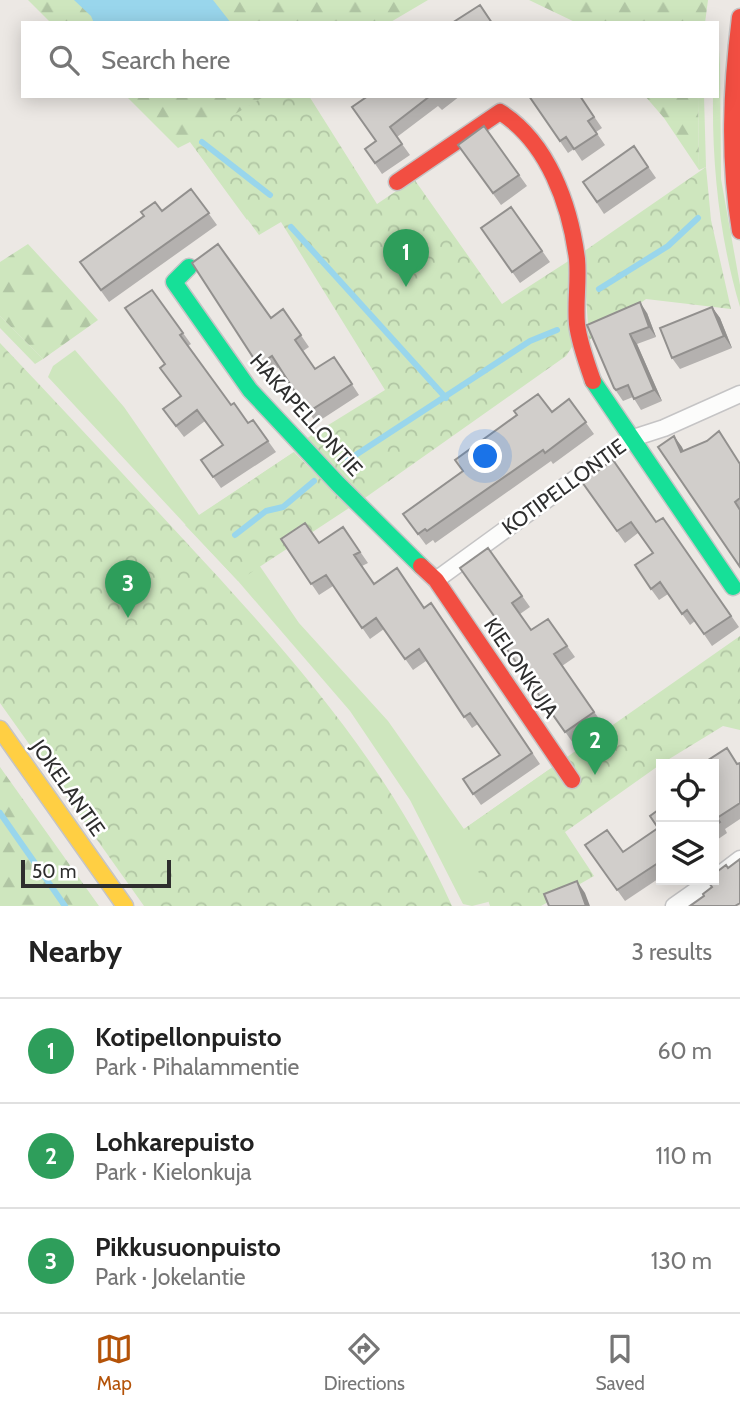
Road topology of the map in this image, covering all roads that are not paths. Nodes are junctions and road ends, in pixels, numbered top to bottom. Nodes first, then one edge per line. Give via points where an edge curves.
1 (740, 17) edge
2 (397, 182) dead end
3 (740, 231) edge
4 (189, 267) edge
5 (740, 394) edge
6 (630, 439) junction
7 (436, 580) junction
8 (733, 587) dead end
9 (0, 729) edge
10 (572, 780) dead end
11 (740, 859) edge
12 (719, 875) edge
13 (704, 885) edge
14 (125, 906) edge
15 (674, 906) edge

1 - 3 street via 732,99
2 - 6 street via 500,112 521,125 550,169 572,229 577,326 592,380
4 - 7 street, HAKAPELLONTIE via 174,282 250,390
5 - 6 street, KOTIPELLONTIE
6 - 7 street, KOTIPELLONTIE
6 - 8 street
7 - 10 street, KIELONKUJA
9 - 14 street, JOKELANTIE
11 - 12 street
13 - 15 street

